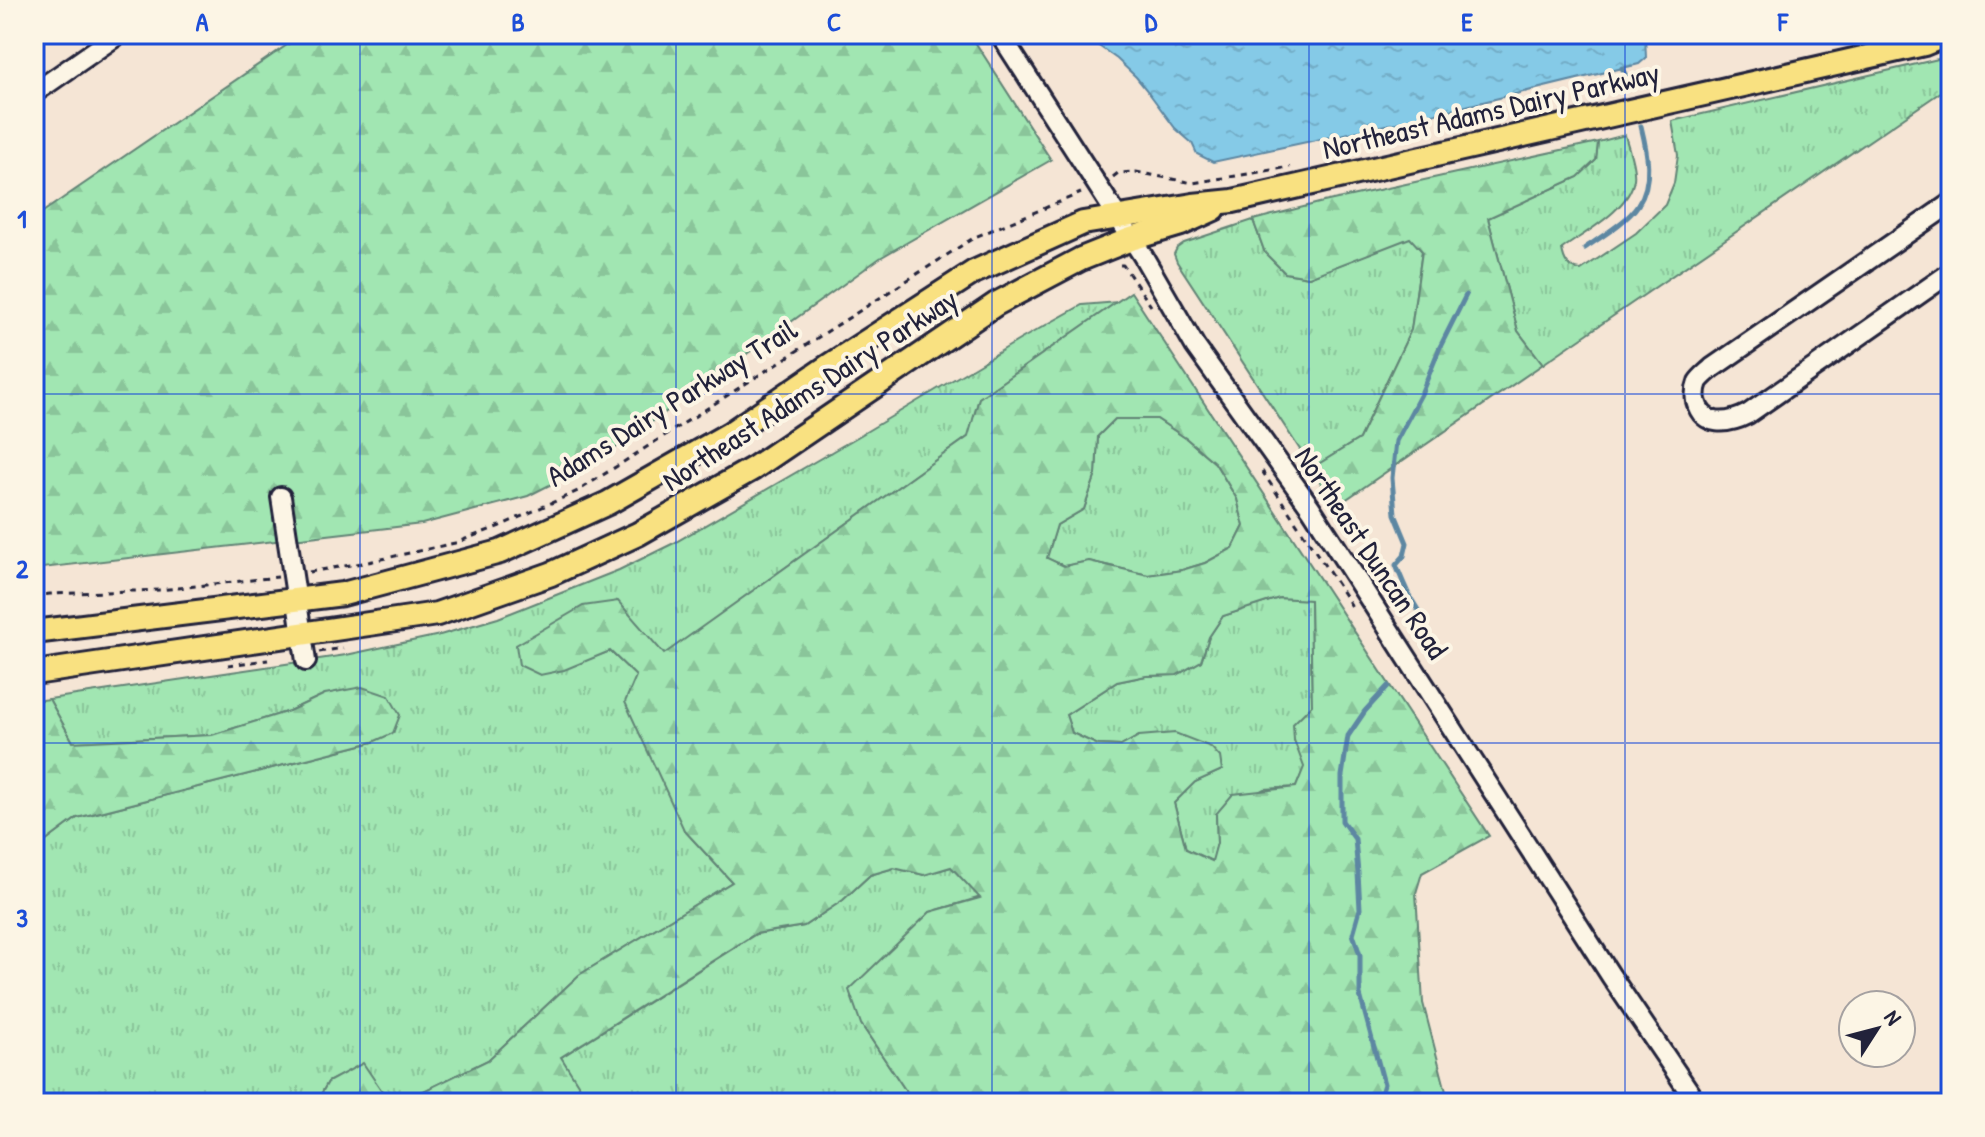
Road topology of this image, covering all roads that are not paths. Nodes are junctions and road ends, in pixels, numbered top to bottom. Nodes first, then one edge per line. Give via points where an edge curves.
1 (119, 34) edge
2 (1000, 34) edge
3 (1948, 34) edge
4 (34, 93) edge
5 (1233, 201) junction
6 (1951, 203) edge
7 (1117, 217) junction
8 (1131, 239) junction
9 (1951, 272) edge
10 (281, 497) dead end
11 (297, 600) junction
12 (34, 632) edge
13 (302, 634) junction
14 (306, 661) dead end
15 (34, 673) edge
16 (1697, 1103) edge

1 - 4 street
2 - 7 street, Northeast Duncan Road
3 - 5 main road, Northeast Adams Dairy Parkway via 1924,44
5 - 7 main road, Northeast Adams Dairy Parkway
5 - 8 main road, Northeast Adams Dairy Parkway
6 - 9 street via 1712,368 1697,383 1700,412 1713,422 1748,414
7 - 8 street, Northeast Duncan Road
7 - 11 main road, Northeast Adams Dairy Parkway via 1083,223 974,272 729,434 608,503 500,552 343,594
8 - 13 main road, Northeast Adams Dairy Parkway via 996,304 754,468 638,534 551,574 437,614
8 - 16 street, Northeast Duncan Road via 1195,346 1311,508
10 - 11 street
11 - 12 main road, Northeast Adams Dairy Parkway
11 - 13 street
13 - 14 street
13 - 15 main road, Northeast Adams Dairy Parkway

